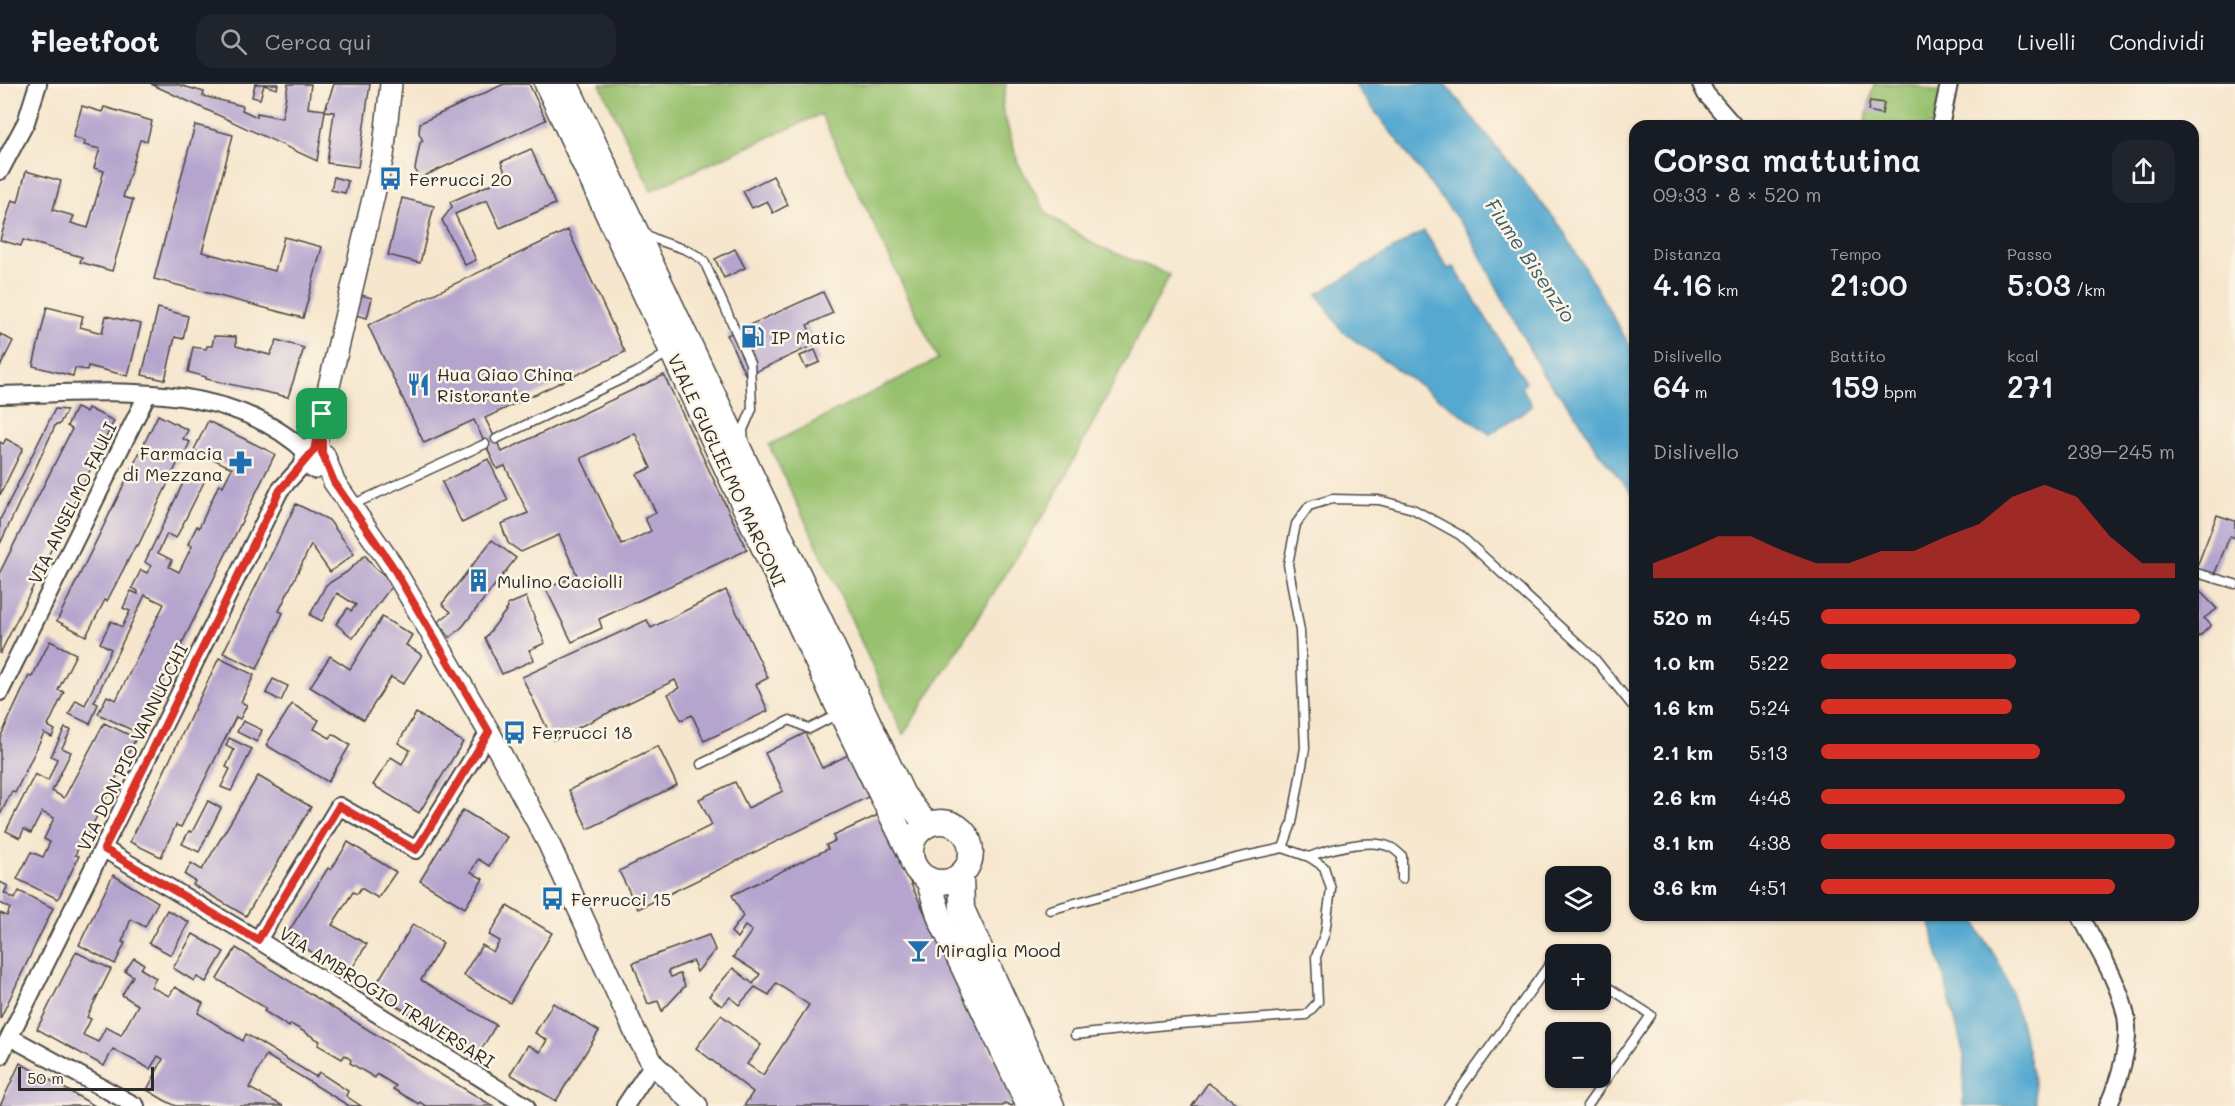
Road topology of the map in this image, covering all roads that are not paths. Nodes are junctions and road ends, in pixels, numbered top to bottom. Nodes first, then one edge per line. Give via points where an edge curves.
1 (38, 84) edge
2 (391, 84) edge
3 (547, 84) edge
4 (566, 84) edge
5 (1701, 84) edge
6 (1949, 84) edge
7 (1729, 120) edge
8 (1941, 120) edge
9 (0, 171) edge
10 (634, 227) junction
11 (671, 350) junction
12 (0, 395) edge
13 (147, 395) junction
14 (495, 439) dead end
15 (485, 444) dead end
16 (314, 457) junction
17 (744, 457) junction
18 (352, 506) junction
19 (2199, 574) edge
20 (2235, 584) edge
21 (0, 692) edge
22 (1629, 702) edge
23 (841, 712) junction
24 (489, 732) junction
25 (701, 764) dead end
26 (927, 825) junction
27 (1283, 848) junction
28 (104, 849) junction
29 (911, 855) junction
30 (1308, 857) junction
31 (961, 874) junction
32 (928, 879) junction
33 (1402, 879) dead end
34 (1050, 909) dead end
35 (2083, 921) edge
36 (258, 940) junction
37 (1545, 971) edge
38 (1611, 989) edge
39 (1075, 1035) dead end
40 (10, 1037) junction
41 (0, 1056) edge
42 (653, 1064) junction
43 (136, 1106) edge
44 (526, 1106) edge
45 (625, 1106) edge
46 (697, 1106) edge
47 (1029, 1106) edge
48 (1053, 1106) edge
49 (1448, 1106) edge
50 (1587, 1106) edge
51 (2108, 1106) edge

1 - 9 street via 26,122
2 - 16 street via 383,156
3 - 11 main road, VIALE GUGLIELMO MARCONI
4 - 10 main road, VIALE GUGLIELMO MARCONI
5 - 7 street
6 - 8 street
10 - 17 main road, VIALE GUGLIELMO MARCONI
10 - 17 lane via 658,243 691,249 704,261 750,363 752,409 743,430
11 - 14 lane via 637,372
11 - 23 main road, VIALE GUGLIELMO MARCONI
12 - 13 street
13 - 16 street via 207,401 236,409 270,424
13 - 21 street, VIA ANSELMO FAULI
15 - 18 lane
16 - 18 street
16 - 28 street, VIA DON PIO VANNUCCHI via 280,490
17 - 26 main road, VIALE GUGLIELMO MARCONI via 903,795
18 - 24 street via 391,564
19 - 20 lane
22 - 27 lane via 1594,658 1460,535 1413,510 1378,500 1332,500 1309,506 1296,524 1288,564 1300,631 1305,748 1293,823
23 - 25 lane via 809,729 790,720
23 - 29 main road, VIALE GUGLIELMO MARCONI
24 - 36 street via 416,850 339,806
24 - 42 street via 548,842
26 - 29 main road via 913,842
26 - 31 main road via 946,823 968,838 970,860
27 - 30 lane
27 - 34 lane
28 - 36 street, VIA AMBROGIO TRAVERSARI
28 - 40 street, VIA DON PIO VANNUCCHI
29 - 32 main road, VIALE GUGLIELMO MARCONI via 920,873
30 - 33 lane via 1329,848 1391,847 1402,856
30 - 39 lane via 1324,867 1331,889 1325,933 1316,957 1318,1002 1306,1016 1166,1024
31 - 32 main road via 948,881
31 - 48 main road via 962,909
32 - 47 main road, VIALE GUGLIELMO MARCONI via 940,918
35 - 51 street via 2126,1017 2122,1063
36 - 44 street, VIA AMBROGIO TRAVERSARI
37 - 49 lane
38 - 50 lane via 1651,1015
40 - 41 street, VIA DON PIO VANNUCCHI
40 - 43 street
42 - 45 street
42 - 46 street

